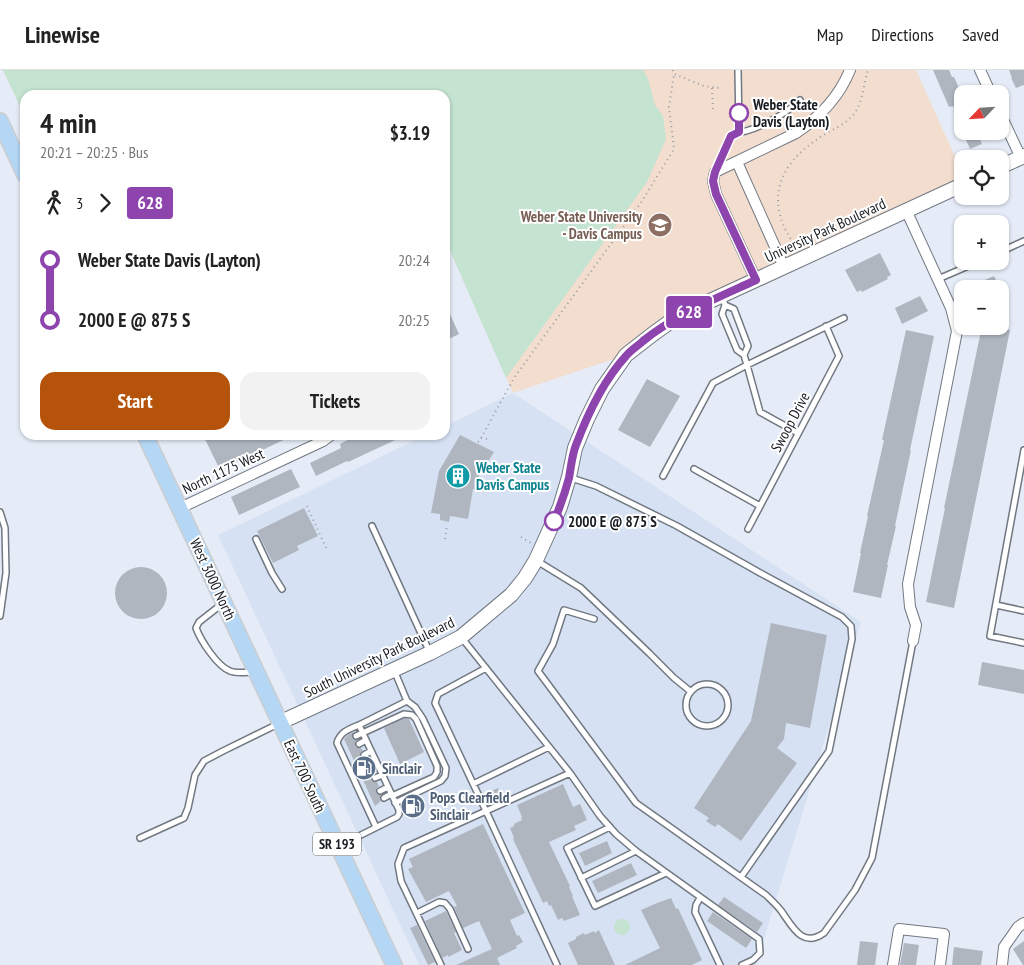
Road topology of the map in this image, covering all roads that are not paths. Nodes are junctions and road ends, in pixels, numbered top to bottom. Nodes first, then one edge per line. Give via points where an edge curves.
1 (738, 70) edge
2 (850, 70) edge
3 (980, 70) edge
4 (987, 85) edge
5 (800, 100) dead end
6 (0, 121) edge
7 (1009, 131) edge
8 (739, 132) junction
9 (1023, 160) edge
10 (736, 162) junction
11 (20, 164) edge
12 (1009, 164) edge
13 (715, 172) junction
14 (954, 189) edge
15 (906, 210) junction
16 (1024, 241) edge
17 (1009, 248) edge
18 (784, 267) junction
19 (959, 270) edge
20 (938, 279) junction
21 (756, 280) junction
22 (723, 300) junction
23 (844, 318) dead end
24 (826, 326) junction
25 (626, 355) joint
26 (744, 355) junction
27 (747, 365) junction
28 (798, 433) junction
29 (147, 440) edge
30 (324, 440) edge
31 (1024, 450) edge
32 (694, 469) dead end
33 (663, 476) dead end
34 (569, 478) junction
35 (760, 506) junction
36 (180, 508) junction
37 (0, 512) edge
38 (372, 526) dead end
39 (748, 529) dead end
40 (256, 539) dead end
41 (536, 560) junction
42 (282, 589) dead end
43 (224, 602) junction
44 (996, 605) junction
45 (1024, 611) edge
46 (0, 616) edge
47 (594, 619) dead end
48 (461, 637) junction
49 (913, 642) joint
50 (1024, 643) edge
51 (430, 653) junction
52 (486, 668) junction
53 (394, 670) junction
54 (257, 672) junction
55 (690, 691) junction
56 (407, 701) junction
57 (281, 722) junction
58 (359, 725) junction
59 (362, 733) junction
60 (356, 736) dead end
61 (366, 740) junction
62 (346, 742) dead end
63 (359, 744) dead end
64 (338, 745) junction
65 (549, 747) junction
66 (349, 748) dead end
67 (371, 751) junction
68 (342, 752) junction
69 (364, 755) dead end
70 (354, 760) dead end
71 (347, 763) junction
72 (376, 763) junction
73 (370, 766) dead end
74 (359, 771) dead end
75 (570, 773) junction
76 (352, 775) junction
77 (382, 775) junction
78 (375, 778) dead end
79 (365, 783) dead end
80 (473, 784) junction
81 (358, 786) junction
82 (388, 787) junction
83 (380, 791) dead end
84 (371, 796) dead end
85 (392, 796) junction
86 (384, 798) dead end
87 (363, 799) junction
88 (374, 803) dead end
89 (395, 803) junction
90 (367, 807) junction
91 (486, 811) junction
92 (376, 827) junction
93 (610, 827) junction
94 (140, 838) dead end
95 (338, 846) junction
96 (636, 851) junction
97 (666, 873) junction
98 (741, 877) junction
99 (581, 878) junction
100 (700, 898) junction
101 (417, 913) junction
102 (1024, 923) edge
103 (468, 948) dead end
104 (394, 965) edge
105 (441, 965) edge
106 (557, 965) edge
107 (720, 965) edge
108 (742, 965) edge
109 (893, 965) edge
110 (940, 965) edge
111 (1002, 965) edge

1 - 8 lane
2 - 10 street via 837,94 818,117 796,132
3 - 4 street
5 - 8 lane via 772,120
6 - 11 main road
7 - 9 street
8 - 13 lane via 731,136
9 - 12 street
10 - 13 street
10 - 18 street
13 - 21 street via 716,194
14 - 15 street, University Park Boulevard
15 - 18 street, University Park Boulevard
15 - 20 street
16 - 17 lane
18 - 21 street, University Park Boulevard
19 - 20 lane
20 - 49 street via 957,331 908,584 916,624
21 - 22 street, University Park Boulevard
22 - 25 street, University Park Boulevard via 697,307 671,321
22 - 26 lane via 722,314 736,350
22 - 26 lane via 734,310 748,346
23 - 24 lane
24 - 27 lane
24 - 28 lane, Swoop Drive via 839,356
25 - 34 street, South University Park Boulevard via 602,389 587,419 575,448
26 - 27 lane
27 - 28 lane via 760,412
27 - 33 lane via 713,383
28 - 35 lane, Swoop Drive
29 - 36 main road, West 3000 North / SR 193
30 - 36 street, North 1175 West
31 - 44 lane
32 - 35 lane
34 - 41 street, South University Park Boulevard
34 - 98 lane via 596,486 677,526 842,617 851,626 852,639 829,751
35 - 39 lane, Swoop Drive
36 - 43 main road, West 3000 North / SR 193
37 - 46 lane via 5,528 6,573
38 - 51 lane
40 - 42 lane
41 - 48 street, South University Park Boulevard via 511,595
41 - 55 lane via 581,588
43 - 54 main road, West 3000 North / SR 193
43 - 54 lane via 199,622 196,628 199,637 218,662 231,672
44 - 45 lane
44 - 50 lane via 990,636
47 - 98 lane via 564,610 552,644 538,670 636,803
48 - 51 street, South University Park Boulevard
48 - 52 lane
49 - 98 lane via 872,858 855,890 824,933 809,939 796,932 766,895
51 - 53 street, South University Park Boulevard
52 - 65 lane
52 - 80 lane via 438,694 435,703
53 - 56 lane
53 - 57 street, South University Park Boulevard
54 - 57 main road, West 3000 North / SR 193
55 - 55 lane via 685,705 690,719 703,727 721,722 728,709 727,696 722,690 706,684
56 - 58 lane
56 - 89 lane via 416,707 423,719 446,768 441,781
57 - 94 lane via 204,761 195,775 184,818
57 - 95 main road, East 700 South / SR 193
58 - 59 lane
58 - 64 lane via 343,732
59 - 60 lane
59 - 61 lane
59 - 85 lane via 404,714 416,719 437,772 434,777
61 - 63 lane
61 - 67 lane
62 - 64 lane
64 - 68 lane
65 - 75 lane
65 - 80 lane
66 - 68 lane
67 - 69 lane
67 - 72 lane
68 - 71 lane
70 - 71 lane
71 - 76 lane
72 - 73 lane
72 - 77 lane
74 - 76 lane
75 - 91 lane
75 - 93 lane
76 - 81 lane
77 - 78 lane
77 - 82 lane
79 - 81 lane
80 - 91 lane
81 - 87 lane
82 - 83 lane
82 - 85 lane
84 - 87 lane
85 - 86 lane
85 - 89 lane
87 - 90 lane
88 - 90 lane
89 - 92 lane via 397,817
90 - 92 lane
91 - 101 lane via 404,848 398,864 401,881
91 - 106 lane
92 - 95 lane
93 - 96 lane
93 - 99 lane via 567,848
95 - 104 main road, East 700 South / SR 193
96 - 97 lane
96 - 99 lane
97 - 99 lane via 595,906
97 - 100 lane
100 - 107 lane via 695,912
100 - 108 lane via 759,939 760,953
101 - 103 lane via 440,902 445,903
101 - 105 lane
102 - 111 street via 1004,947
109 - 110 street via 899,929 944,934

